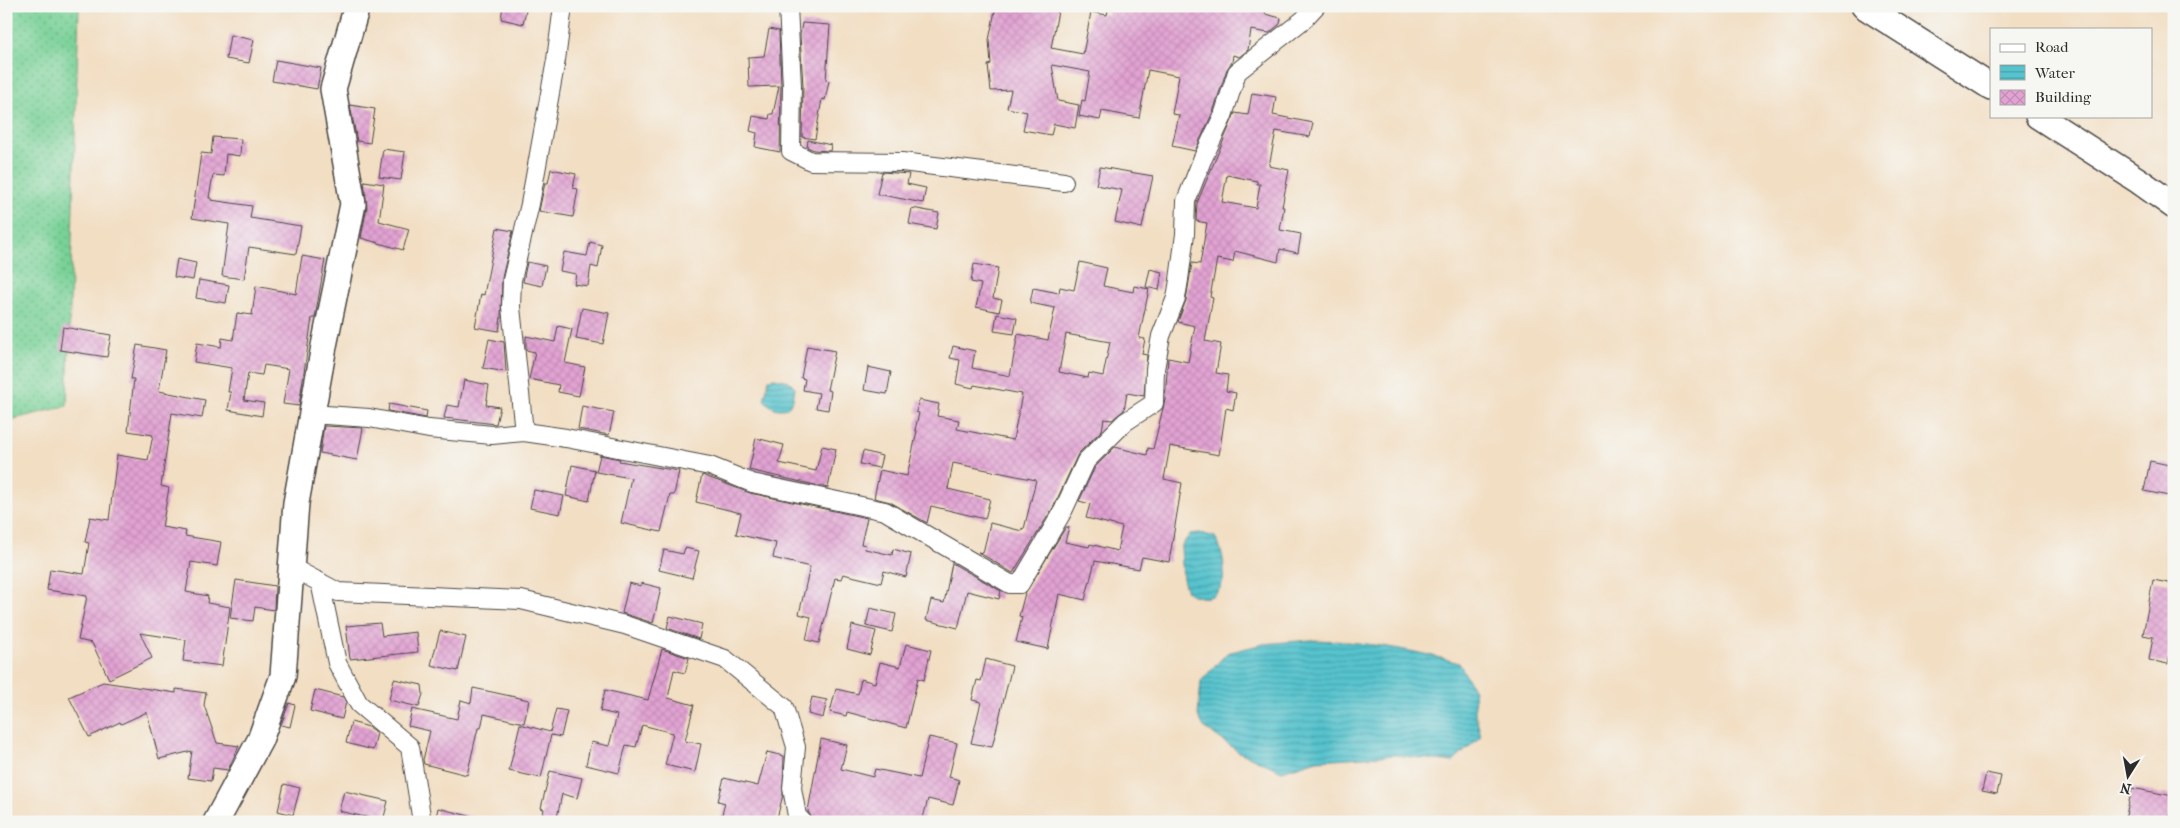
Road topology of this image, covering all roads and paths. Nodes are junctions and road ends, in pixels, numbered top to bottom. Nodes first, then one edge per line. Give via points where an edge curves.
1 (357, 6) edge
2 (563, 6) edge
3 (788, 6) edge
4 (1316, 6) edge
5 (1864, 6) edge
6 (1990, 86) edge
7 (2041, 118) edge
8 (1064, 182) dead end
9 (2174, 206) edge
10 (312, 414) junction
11 (524, 432) junction
12 (291, 567) junction
13 (320, 582) junction
14 (216, 822) edge
15 (422, 822) edge
16 (803, 822) edge

1 - 10 street via 333,89 353,204
2 - 11 street via 532,195 512,280 511,307
3 - 8 street via 792,151 811,161 902,162
4 - 11 street via 1238,72 1223,116 1186,201 1179,280 1176,298 1161,336 1155,369 1154,403 1125,422 1086,461 1063,511 1020,584 1010,584 885,512 752,483 710,466
5 - 6 street
7 - 9 street
10 - 11 street via 369,418 429,429 492,435
10 - 12 street via 296,503
12 - 13 street
12 - 14 street via 283,676 260,740
13 - 15 street via 337,663 360,704 410,747
13 - 16 street via 338,592 521,600 625,625 725,659 784,707 796,747 792,788 797,816

